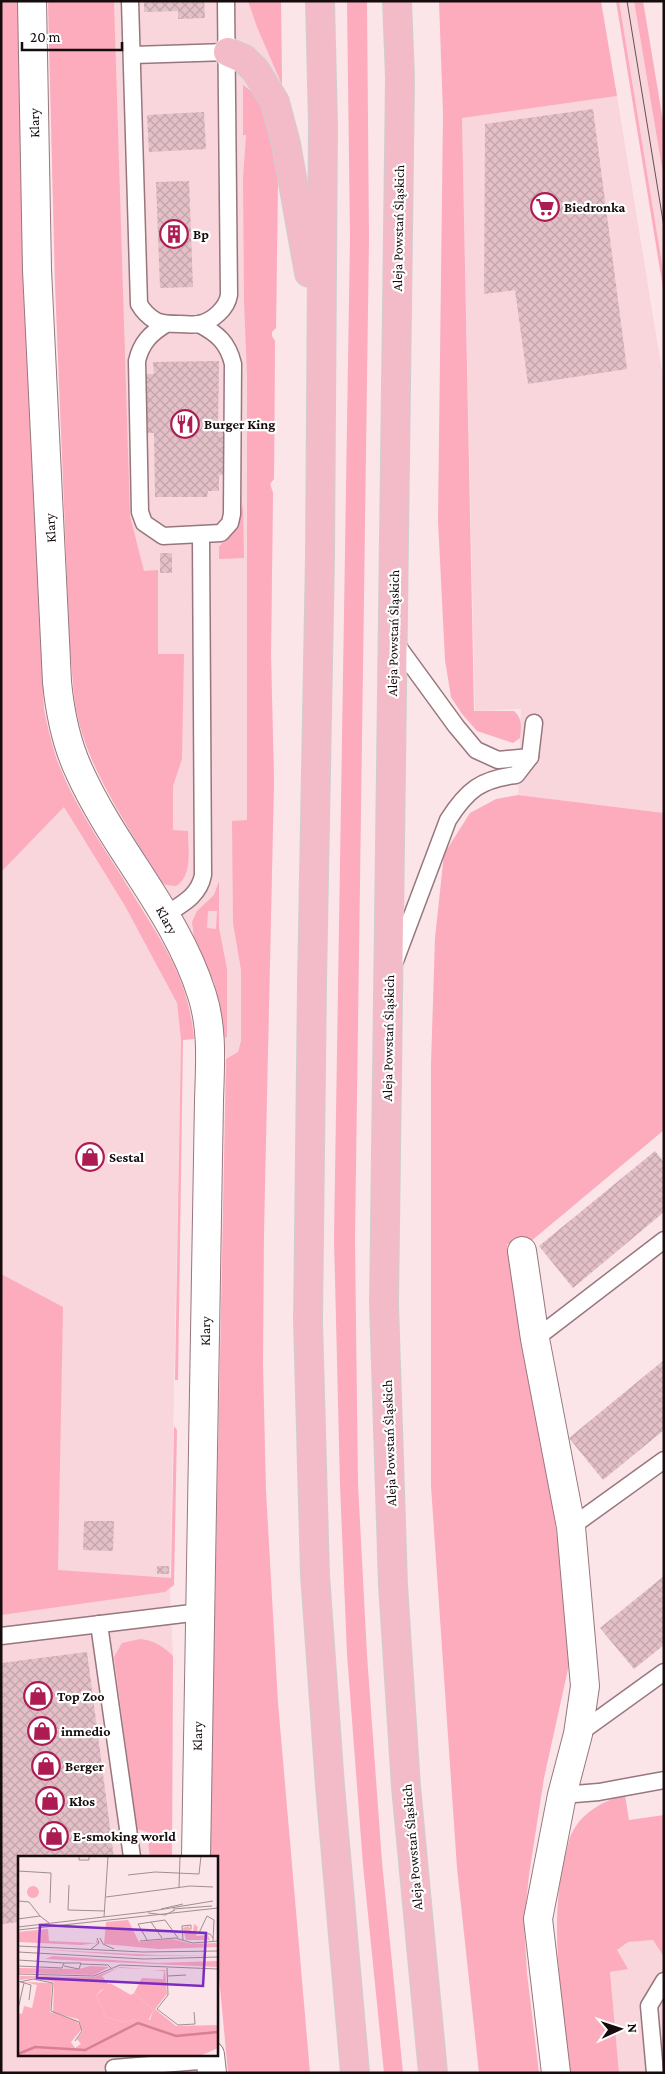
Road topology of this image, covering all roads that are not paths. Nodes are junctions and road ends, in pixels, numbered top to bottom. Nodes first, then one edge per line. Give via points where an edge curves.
1 (32, 1) edge
2 (130, 1) edge
3 (226, 1) edge
4 (320, 1) edge
5 (397, 1) edge
6 (228, 52) junction
7 (133, 55) junction
8 (166, 324) junction
9 (199, 324) junction
10 (321, 340) junction
11 (201, 535) junction
12 (392, 639) junction
13 (534, 723) dead end
14 (520, 764) junction
15 (165, 915) junction
16 (388, 977) junction
17 (664, 1240) edge
18 (522, 1251) dead end
19 (535, 1339) junction
20 (664, 1460) edge
21 (570, 1527) junction
22 (200, 1612) junction
23 (99, 1624) junction
24 (1, 1636) edge
25 (664, 1672) edge
26 (578, 1734) junction
27 (664, 1780) edge
28 (562, 1795) junction
29 (132, 1856) edge
30 (196, 1856) edge
31 (343, 1955) junction
32 (664, 1981) edge
33 (429, 2024) junction
34 (211, 2063) edge
35 (114, 2068) dead end
36 (344, 2073) edge
37 (355, 2073) edge
38 (434, 2073) edge
39 (439, 2073) edge
40 (556, 2073) edge
41 (655, 2073) edge

1 - 15 street, Klary via 37,270 60,711 83,780
2 - 7 lane
3 - 6 lane
4 - 10 main road via 323,125
5 - 12 main road, Aleja Powstań Śląskich via 400,78
6 - 7 lane
6 - 9 lane via 229,295 224,308
6 - 10 main road via 244,59 256,71 275,102 286,144
7 - 8 lane via 139,304 149,316
8 - 9 lane
8 - 11 lane via 145,341 137,361 140,512 144,523 163,536
9 - 11 lane via 222,338 230,350 233,364 232,514 230,523 221,533
10 - 31 main road via 308,1321 315,1576
11 - 15 lane via 203,874 196,892
12 - 14 lane via 476,750 498,760
12 - 16 main road, Aleja Powstań Śląskich
13 - 14 lane
14 - 16 lane via 500,777 479,784 452,813
15 - 22 street, Klary via 192,966 209,1026
16 - 33 main road, Aleja Powstań Śląskich via 384,1304 393,1585 406,1787
17 - 19 lane
18 - 19 street
19 - 21 street
20 - 21 lane
21 - 26 street via 585,1686
22 - 23 lane
22 - 30 street, Klary
23 - 24 lane
23 - 29 lane
25 - 26 lane
26 - 28 street
27 - 28 lane
28 - 40 street via 538,1919
31 - 36 main road
31 - 37 main road
32 - 41 lane via 648,2006
33 - 38 main road, Aleja Powstań Śląskich
33 - 39 main road
34 - 35 lane

